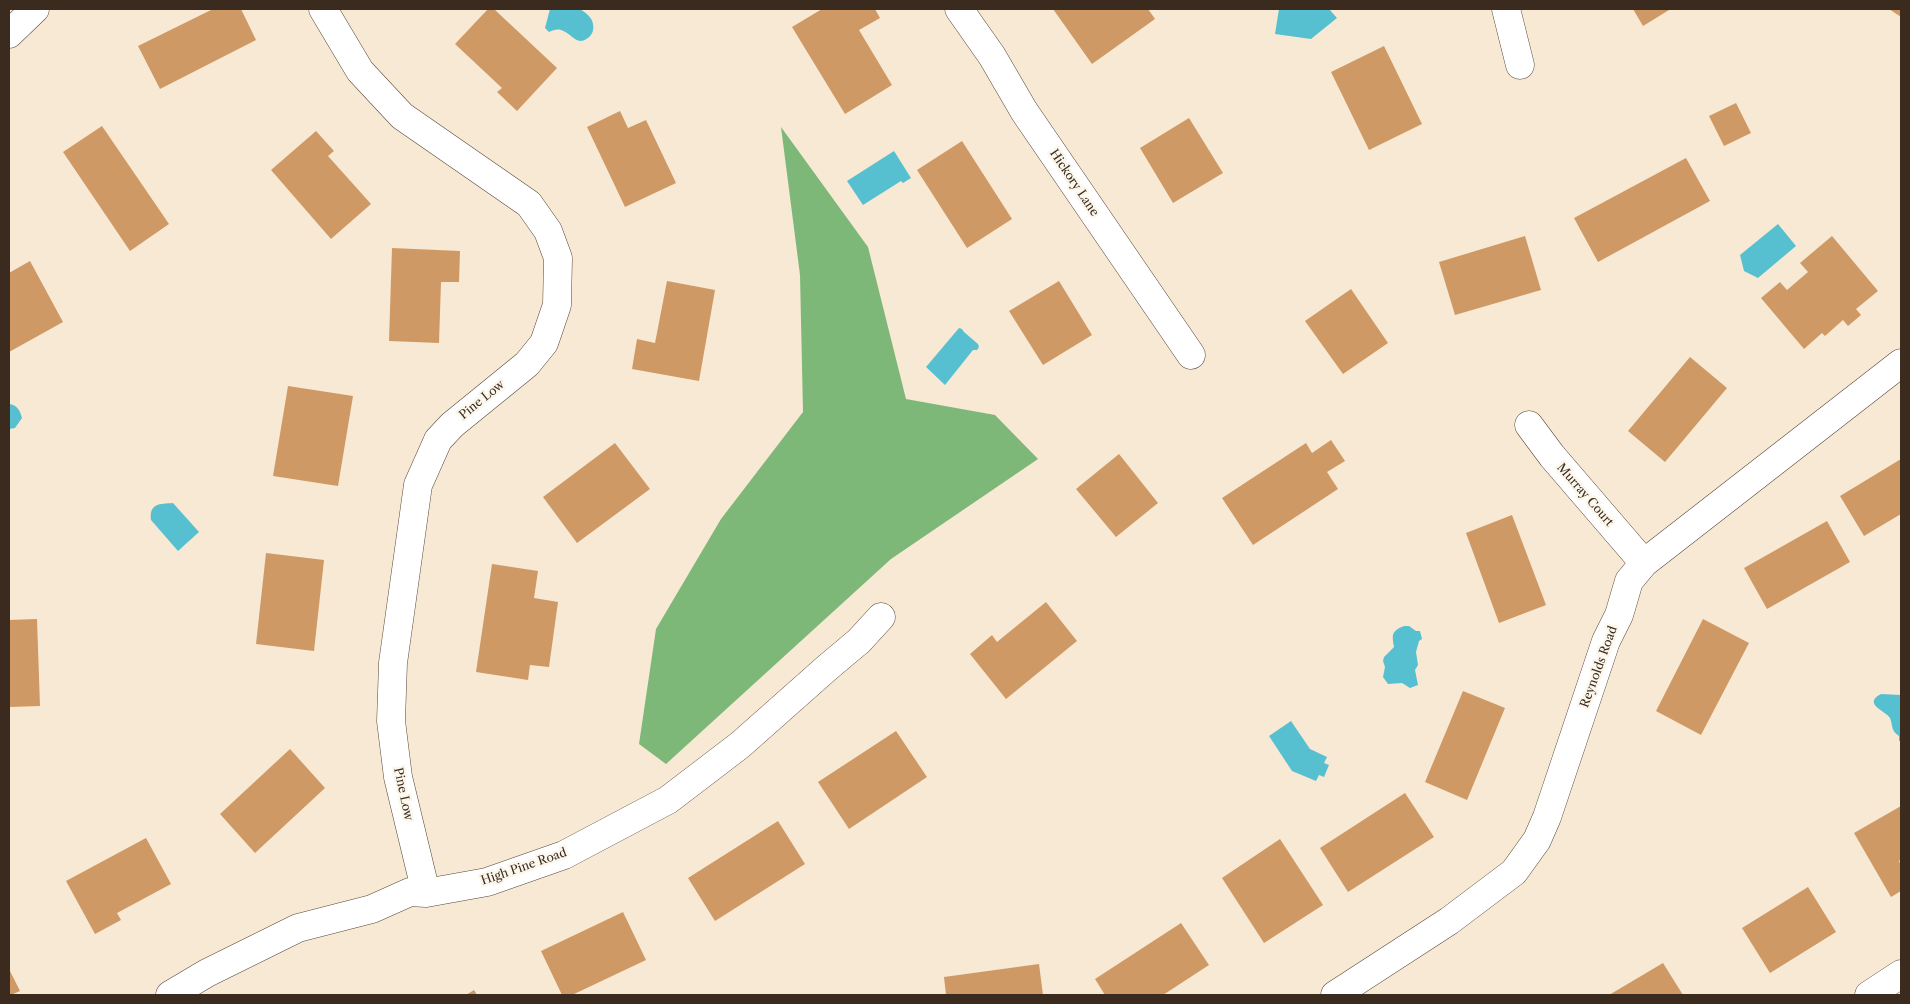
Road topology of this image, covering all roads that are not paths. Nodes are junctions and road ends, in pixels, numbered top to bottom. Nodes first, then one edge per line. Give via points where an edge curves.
1 (35, 9) edge
2 (323, 9) edge
3 (959, 9) edge
4 (1506, 9) edge
5 (9, 34) edge
6 (1520, 65) dead end
7 (1191, 356) dead end
8 (1901, 363) edge
9 (1529, 425) dead end
10 (1644, 563) junction
11 (880, 617) dead end
12 (426, 893) junction
13 (1901, 974) edge
14 (170, 995) edge
15 (1335, 995) edge
16 (1869, 995) edge

1 - 5 street
2 - 12 street, Pine Low via 360,71 402,116 529,204 548,231 558,258 557,305 544,343 527,364 452,424 438,440 418,486 393,663 391,721 398,776
3 - 7 street, Hickory Lane via 992,56 1024,111
4 - 6 street
8 - 10 street, Reynolds Road
9 - 10 street, Murray Court
10 - 15 street, Reynolds Road via 1629,581 1537,840 1514,872 1449,921
11 - 12 street, High Pine Road via 859,641 740,745 668,800 564,855 487,882
12 - 14 street, High Pine Road via 410,892 372,908 298,928
13 - 16 street

